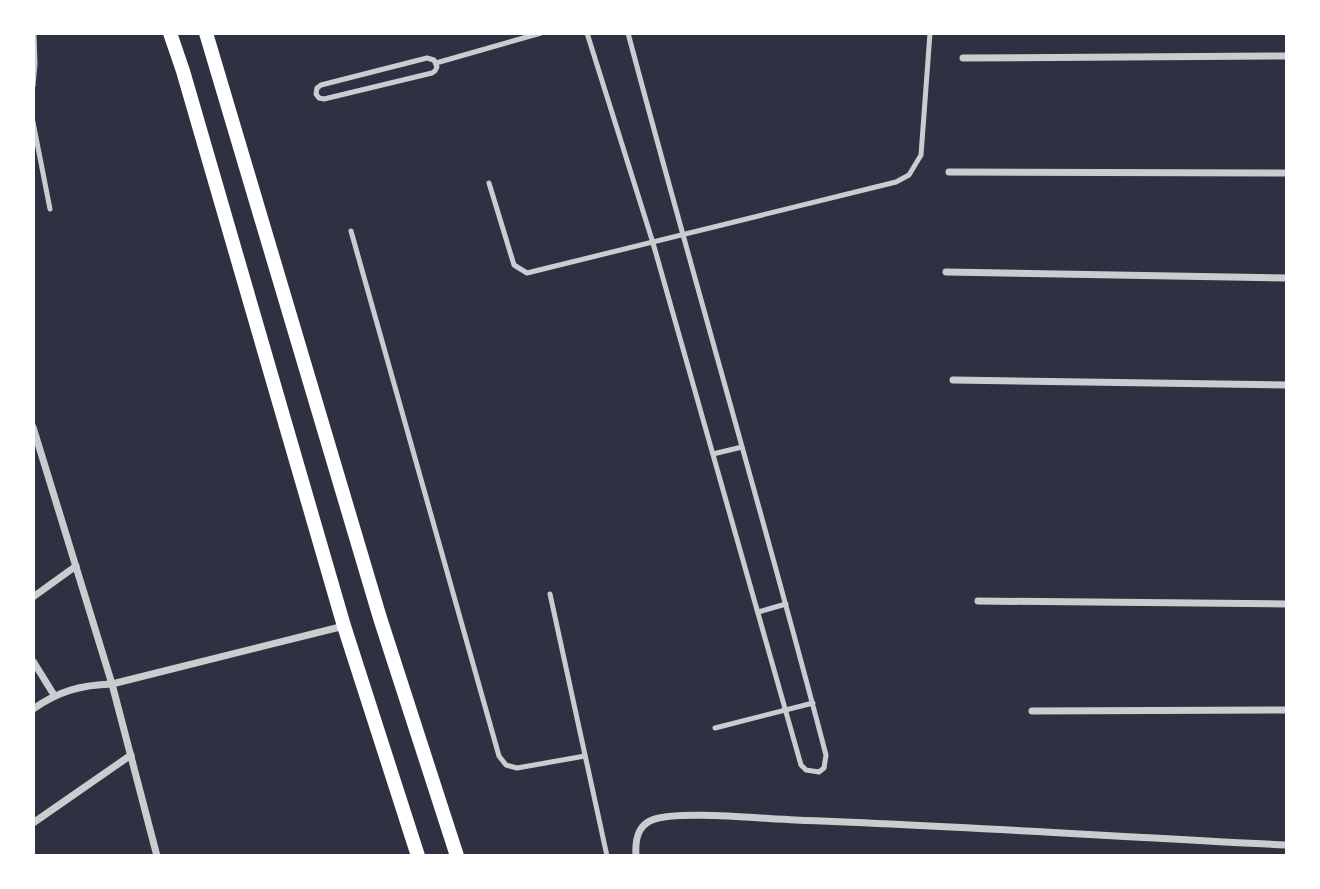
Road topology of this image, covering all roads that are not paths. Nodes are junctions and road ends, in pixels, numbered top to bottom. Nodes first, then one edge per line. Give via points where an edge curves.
1 (34, 33) edge
2 (170, 33) edge
3 (206, 33) edge
4 (541, 33) edge
5 (587, 33) edge
6 (628, 33) edge
7 (930, 33) edge
8 (1287, 56) edge
9 (962, 58) dead end
10 (436, 63) junction
11 (33, 86) edge
12 (33, 122) edge
13 (949, 172) dead end
14 (1287, 173) edge
15 (489, 183) dead end
16 (50, 209) dead end
17 (351, 230) dead end
18 (682, 235) junction
19 (653, 243) junction
20 (946, 272) dead end
21 (1287, 278) edge
22 (953, 380) dead end
23 (1287, 385) edge
24 (33, 427) edge
25 (741, 447) junction
26 (37, 451) edge
27 (713, 454) junction
28 (76, 566) junction
29 (550, 594) dead end
30 (33, 597) edge
31 (978, 601) dead end
32 (786, 604) junction
33 (1287, 604) edge
34 (758, 612) junction
35 (344, 626) junction
36 (33, 661) edge
37 (112, 684) junction
38 (54, 695) junction
39 (813, 703) junction
40 (33, 709) edge
41 (786, 710) junction
42 (1287, 710) edge
43 (1032, 711) dead end
44 (715, 728) dead end
45 (131, 755) junction
46 (585, 756) junction
47 (33, 822) edge
48 (1287, 845) edge
49 (157, 856) edge
50 (418, 856) edge
51 (457, 856) edge
52 (607, 856) edge
53 (636, 856) edge

1 - 11 lane
2 - 35 main road
3 - 51 main road via 380,618
4 - 10 lane
5 - 19 lane
6 - 18 lane
7 - 18 lane via 923,144 909,175
8 - 9 street
10 - 10 lane via 427,58 321,85 316,94 324,99 432,73
12 - 16 lane
13 - 14 street
15 - 19 lane via 514,265 527,273
17 - 46 lane via 499,755 506,765 517,768
18 - 19 lane
18 - 25 lane
19 - 27 lane
20 - 21 street
22 - 23 street
24 - 26 street
25 - 27 lane
25 - 32 lane
26 - 28 street
27 - 34 lane
28 - 30 street
28 - 37 street
29 - 46 lane
31 - 33 street
32 - 34 lane
32 - 39 lane
34 - 41 lane
35 - 37 street
35 - 50 main road
36 - 38 street
37 - 38 street via 75,687
37 - 45 street
38 - 40 street
39 - 41 lane
39 - 41 lane via 826,755 824,768 818,772 802,765
41 - 44 lane
42 - 43 street
45 - 47 street
45 - 49 street
46 - 52 lane
48 - 53 street via 678,816 652,820 641,828

